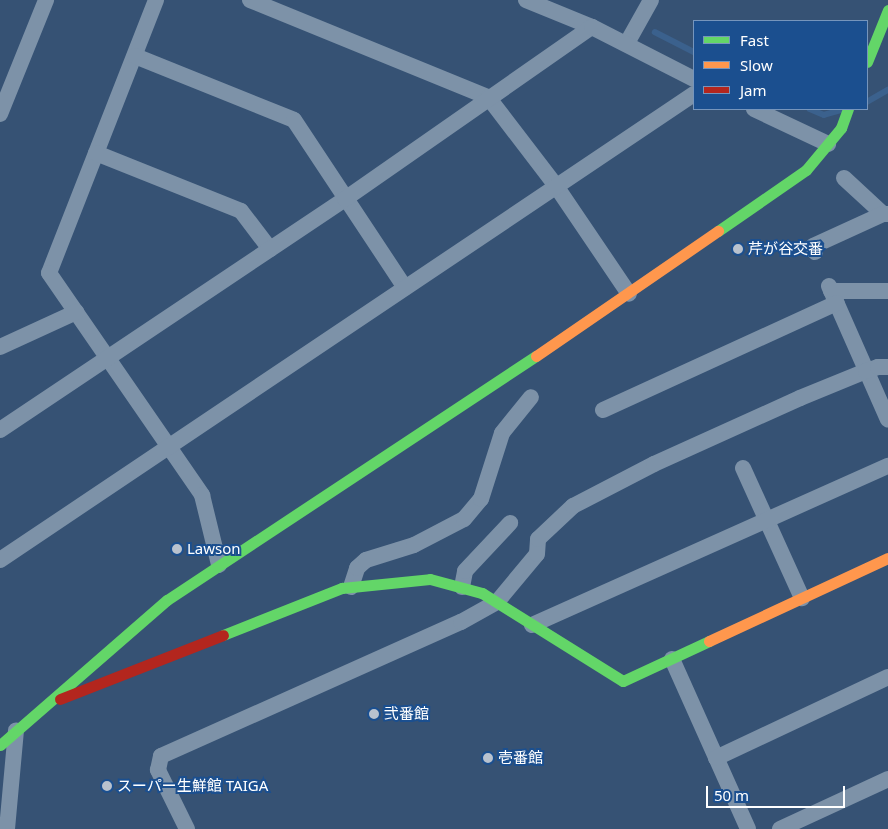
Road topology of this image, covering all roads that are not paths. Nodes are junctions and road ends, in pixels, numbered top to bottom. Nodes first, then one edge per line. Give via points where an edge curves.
1 (46, 0) edge
2 (156, 0) edge
3 (250, 0) edge
4 (526, 0) edge
5 (651, 0) edge
6 (888, 10) edge
7 (592, 27) junction
8 (627, 43) junction
9 (135, 56) junction
10 (868, 60) edge
11 (693, 78) edge
12 (693, 95) edge
13 (488, 97) junction
14 (756, 110) edge
15 (848, 110) edge
16 (0, 114) edge
17 (828, 144) junction
18 (96, 152) junction
19 (844, 178) dead end
20 (556, 186) junction
21 (345, 199) junction
22 (886, 214) edge
23 (270, 249) junction
24 (815, 252) dead end
25 (404, 288) junction
26 (888, 291) edge
27 (629, 294) junction
28 (832, 294) junction
29 (76, 312) junction
30 (0, 347) edge
31 (107, 357) junction
32 (888, 367) edge
33 (866, 371) junction
34 (532, 397) dead end
35 (603, 410) dead end
36 (888, 420) edge
37 (0, 430) edge
38 (168, 446) junction
39 (888, 466) edge
40 (743, 468) dead end
41 (766, 520) junction
42 (510, 523) dead end
43 (888, 558) edge
44 (0, 560) edge
45 (219, 565) junction
46 (352, 586) junction
47 (462, 587) junction
48 (802, 598) junction
49 (497, 602) junction
50 (532, 625) junction
51 (672, 659) junction
52 (888, 677) edge
53 (41, 706) junction
54 (16, 730) junction
55 (0, 745) edge
56 (716, 758) junction
57 (888, 779) edge
58 (7, 829) edge
59 (187, 829) edge
60 (748, 829) edge
61 (780, 829) edge

1 - 16 street
2 - 9 street
3 - 13 street
4 - 7 street
5 - 8 street
6 - 10 street
7 - 8 street
7 - 13 street
8 - 11 street
9 - 18 street
9 - 21 street via 294,120
12 - 20 street
13 - 20 street
13 - 21 street
14 - 17 street
15 - 17 street via 841,128
17 - 27 street via 806,170
18 - 23 street via 241,211
18 - 29 street via 49,273
19 - 22 street
20 - 25 street
20 - 27 street
21 - 23 street
21 - 25 street
22 - 24 street via 813,246
23 - 31 street
25 - 38 street
26 - 28 street
27 - 45 street
28 - 33 street
28 - 35 street
29 - 30 street
29 - 31 street
31 - 37 street
31 - 38 street
32 - 33 street
33 - 36 street
33 - 49 street via 654,464 573,506 538,539 537,554
34 - 46 street via 502,433 481,499 464,519 414,545 366,560 357,568
38 - 44 street
38 - 45 street via 202,495
39 - 41 street
40 - 41 street
41 - 48 street
41 - 50 street
42 - 47 street via 465,571
43 - 48 street
45 - 53 street via 167,600
46 - 47 street via 430,579
46 - 53 street via 308,600 112,685
47 - 49 street
48 - 51 street
49 - 50 street
49 - 59 street via 461,622 162,756 154,765
50 - 51 street via 623,682
51 - 56 street
52 - 56 street
53 - 54 street
54 - 55 street
54 - 58 street
56 - 60 street
57 - 61 street

